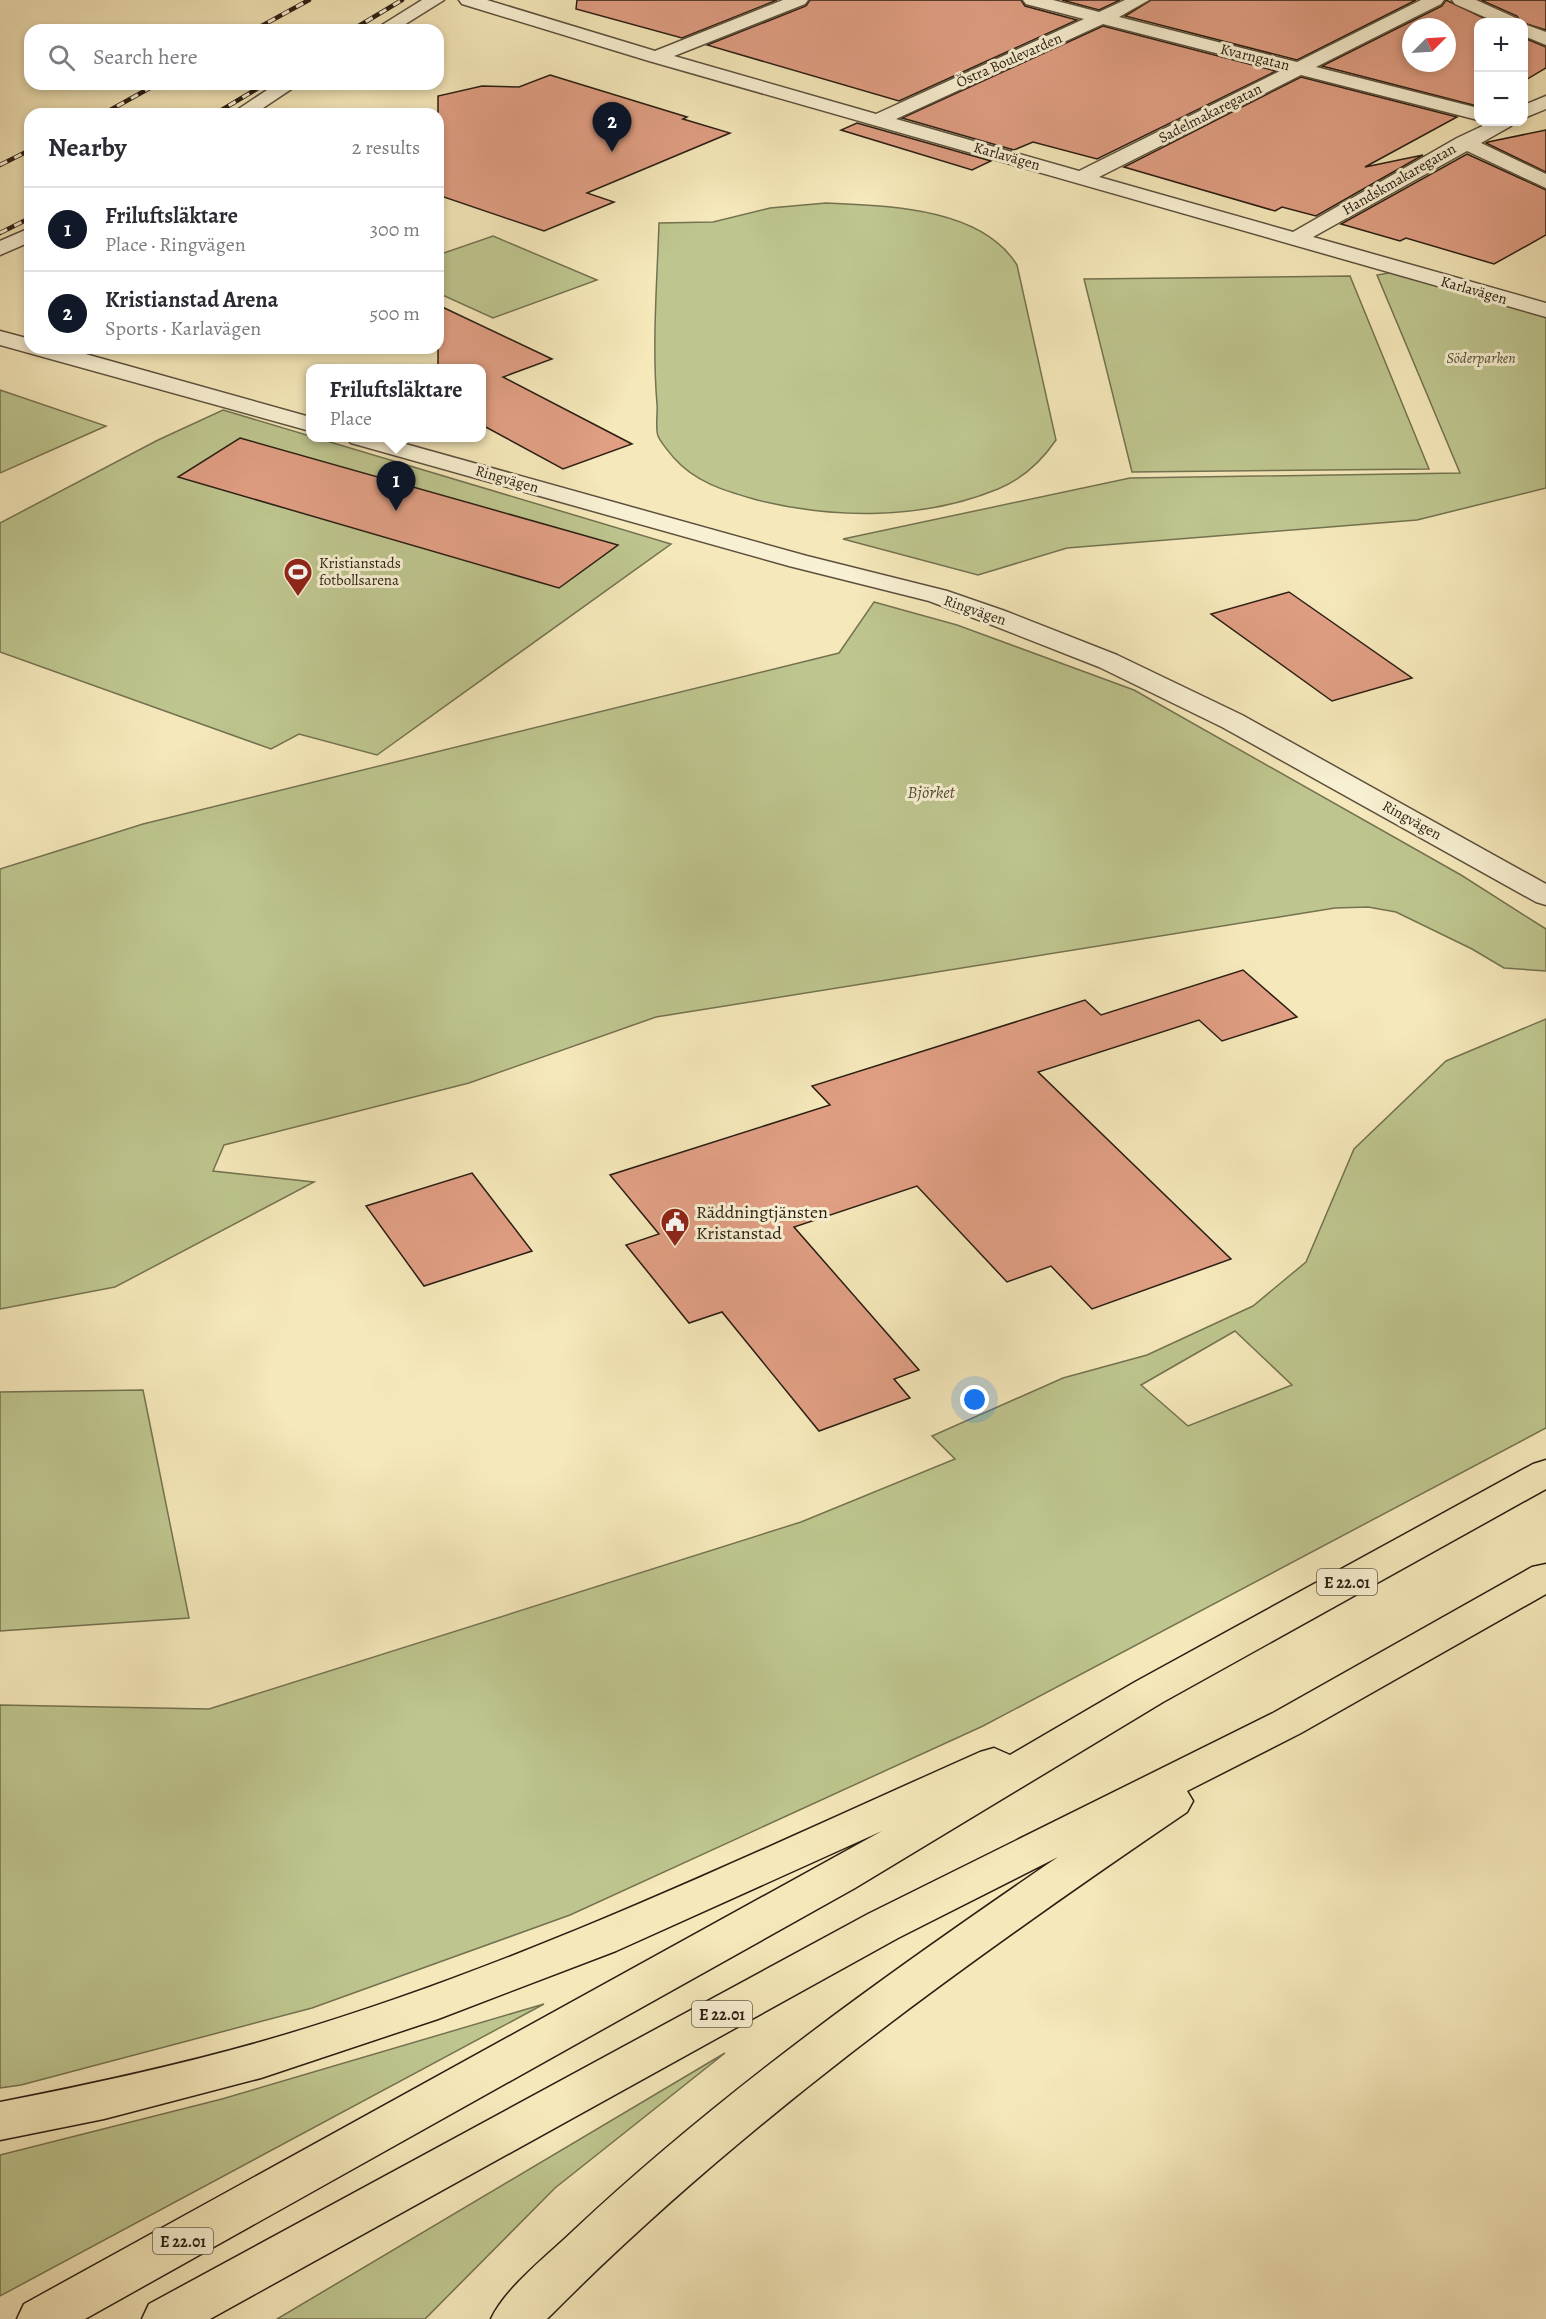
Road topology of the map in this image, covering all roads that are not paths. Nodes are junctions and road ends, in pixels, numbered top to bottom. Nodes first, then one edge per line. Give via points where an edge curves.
1 (435, 0) edge
2 (468, 0) edge
3 (799, 0) edge
4 (1032, 0) edge
5 (1140, 0) edge
6 (1435, 0) edge
7 (1461, 0) edge
8 (1102, 18) junction
9 (1501, 18) edge
10 (393, 24) edge
11 (1528, 31) edge
12 (1546, 39) edge
13 (656, 57) junction
14 (1299, 68) junction
15 (280, 90) edge
16 (1546, 102) edge
17 (251, 108) edge
18 (1528, 110) edge
19 (1474, 113) edge
20 (878, 120) junction
21 (1496, 126) edge
22 (1464, 142) junction
23 (1081, 178) junction
24 (1546, 182) edge
25 (24, 237) edge
26 (1295, 239) junction
27 (0, 249) edge
28 (1546, 310) edge
29 (0, 338) edge
30 (24, 344) edge
31 (60, 354) edge
32 (306, 423) edge
33 (373, 442) edge
34 (1546, 896) edge
35 (1546, 1473) edge
36 (1546, 1577) edge
37 (1149, 1692) junction
38 (1287, 1723) junction
39 (0, 2121) edge
40 (40, 2319) edge
41 (166, 2319) edge
42 (515, 2319) edge

1 - 10 street
2 - 13 street, Karlavägen
3 - 13 street
4 - 8 street, Kvarngatan
5 - 8 street, Östra Boulevarden
6 - 14 street, Sadelmakaregatan
7 - 9 street
8 - 14 street, Kvarngatan
8 - 20 street, Östra Boulevarden
11 - 12 street
13 - 20 street, Karlavägen
14 - 19 street, Kvarngatan
14 - 23 street, Sadelmakaregatan
15 - 17 street
16 - 18 street
20 - 23 street, Karlavägen
21 - 22 street, Handskmakaregatan
22 - 24 street
22 - 26 street, Handskmakaregatan
23 - 26 street, Karlavägen
25 - 27 street
26 - 28 street, Karlavägen
29 - 30 street
31 - 32 street
33 - 34 street, Ringvägen via 996,616 1108,661 1232,721
35 - 37 highway, E 22.01
36 - 38 highway, E 22.01
37 - 39 highway via 601,1939 422,2007 261,2060 104,2100
37 - 40 highway, E 22.01 via 840,1876
38 - 41 highway, E 22.01 via 883,1926
38 - 42 highway via 919,1976 760,2098 624,2213

